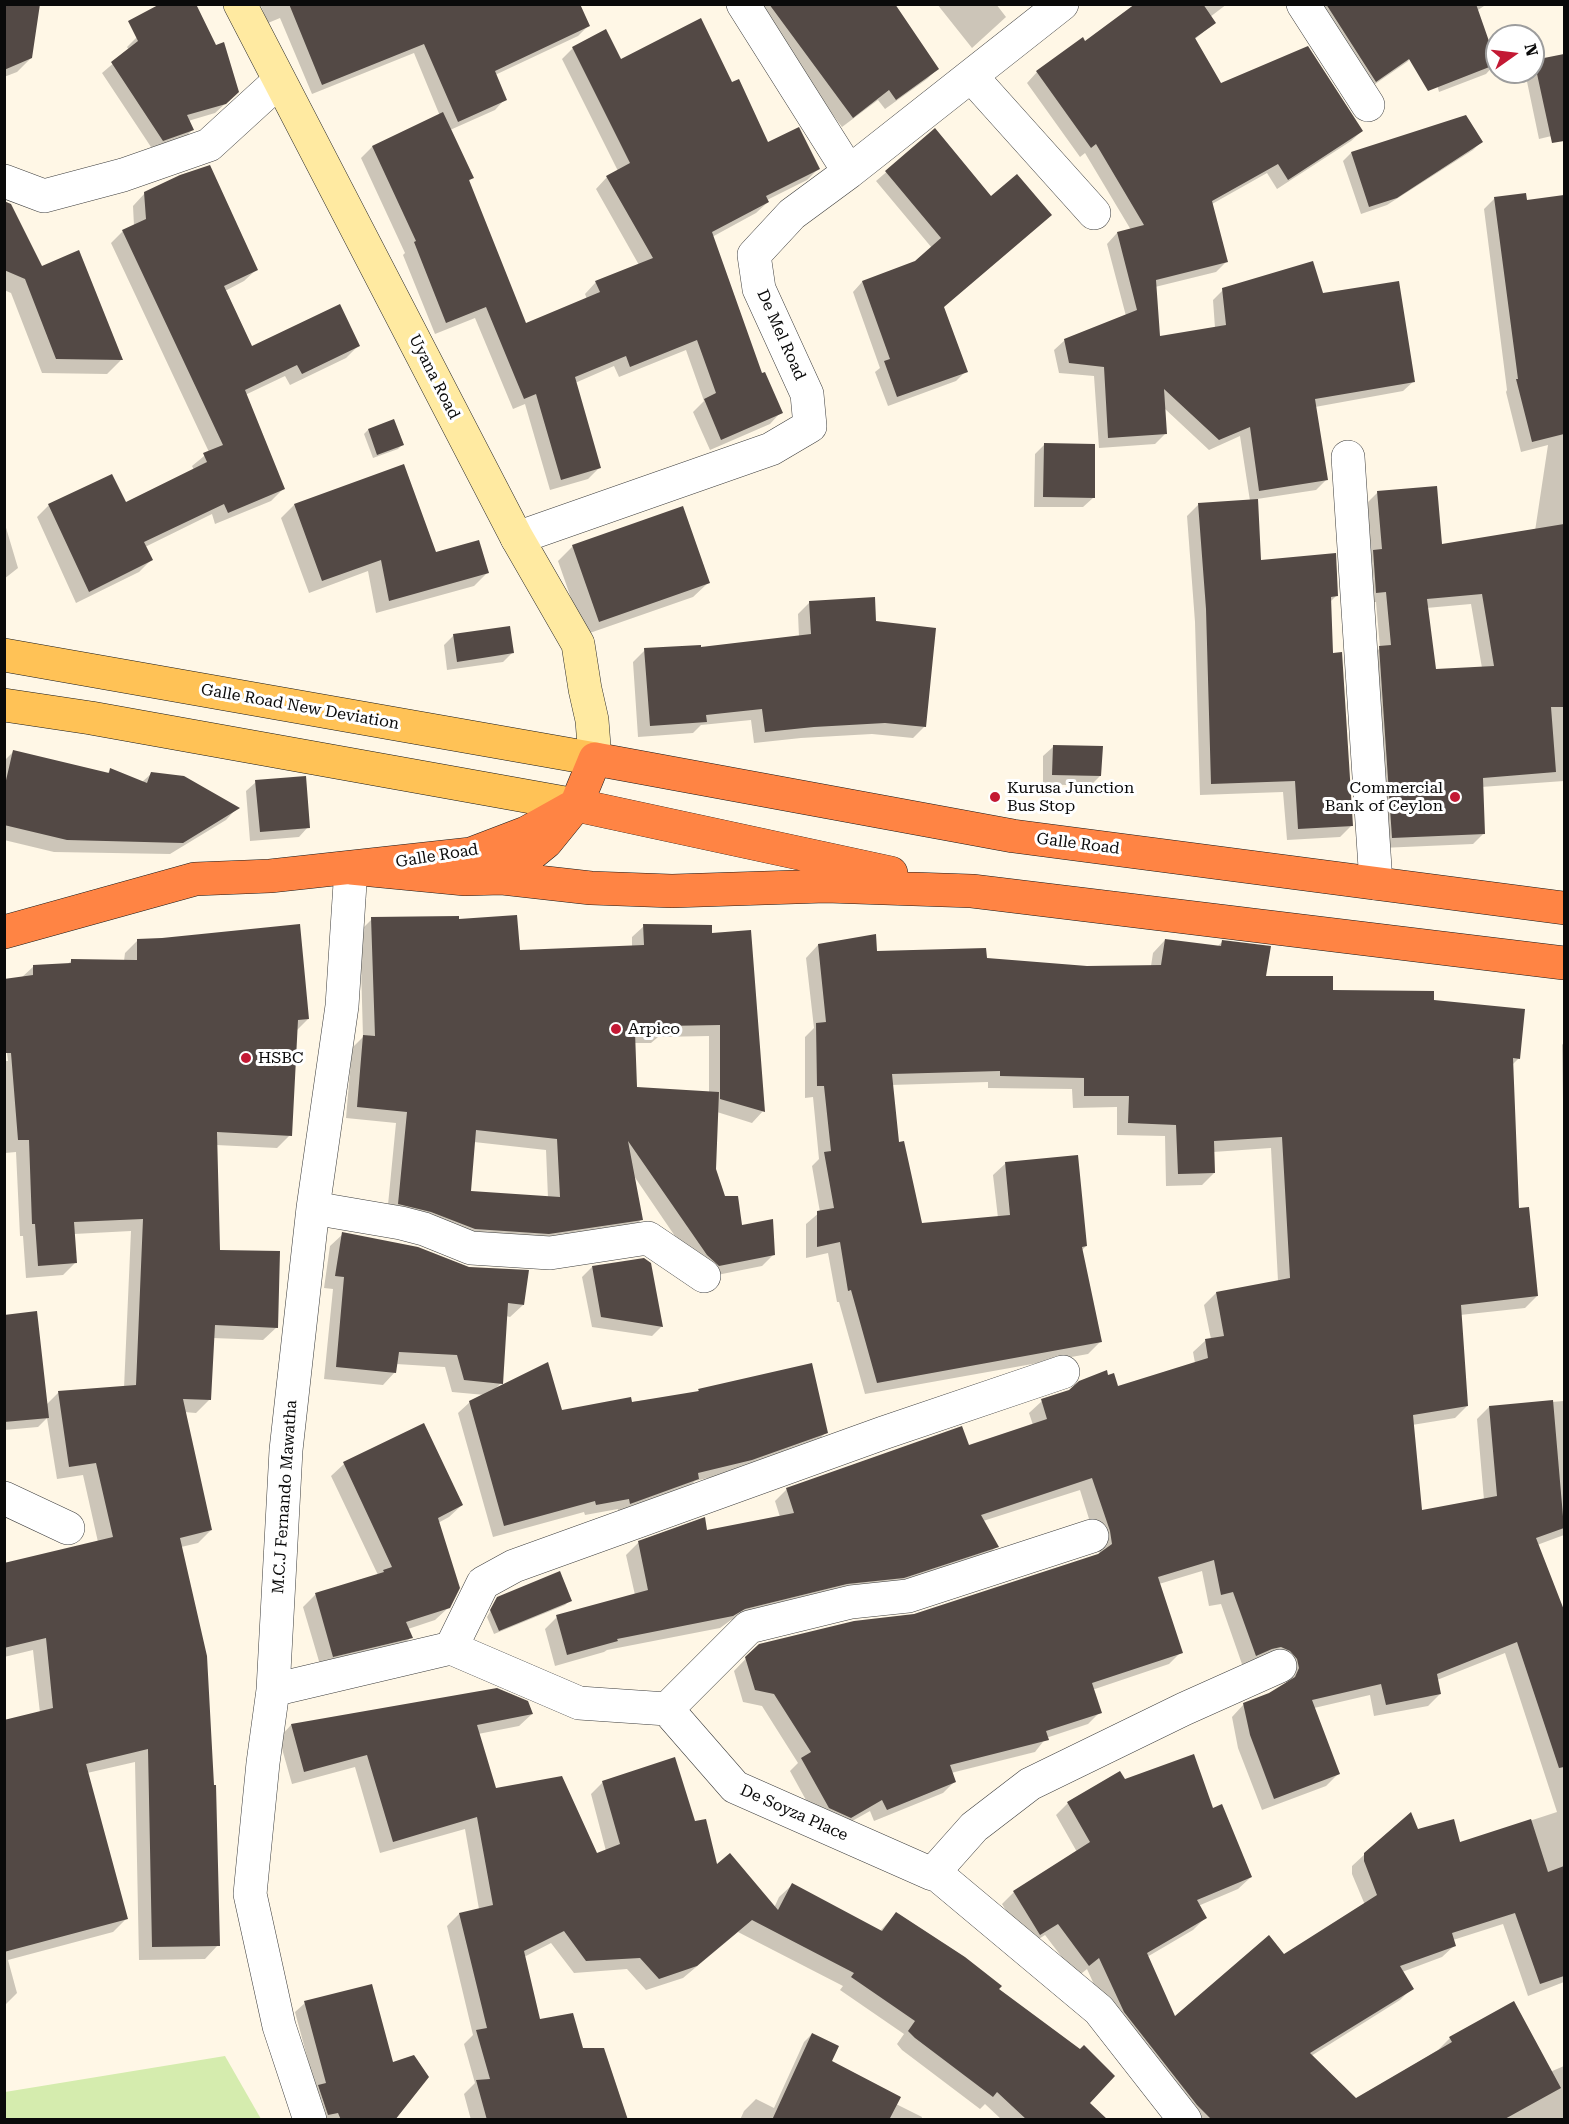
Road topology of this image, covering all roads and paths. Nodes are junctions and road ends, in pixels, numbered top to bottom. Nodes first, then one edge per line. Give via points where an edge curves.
1 (240, 4) edge
2 (743, 4) edge
3 (1062, 4) edge
4 (1303, 4) edge
5 (971, 76) junction
6 (279, 81) junction
7 (1368, 105) dead end
8 (849, 172) junction
9 (4, 181) edge
10 (1094, 213) dead end
11 (1348, 457) dead end
12 (517, 538) junction
13 (4, 655) edge
14 (4, 705) edge
15 (595, 759) junction
16 (576, 805) junction
17 (351, 868) junction
18 (502, 878) junction
19 (1376, 883) junction
20 (972, 891) junction
21 (1564, 908) edge
22 (4, 932) edge
23 (1564, 963) edge
24 (314, 1208) junction
25 (704, 1276) dead end
26 (1063, 1372) dead end
27 (4, 1498) edge
28 (68, 1528) dead end
29 (1092, 1536) dead end
30 (451, 1648) junction
31 (1280, 1666) dead end
32 (273, 1690) junction
33 (667, 1709) junction
34 (934, 1872) junction
35 (310, 2120) edge
36 (1185, 2120) edge

1 - 6 street, Uyana Road
2 - 8 street
3 - 5 street, De Mel Road
4 - 7 street
5 - 8 street, De Mel Road
5 - 10 street
6 - 9 street via 209,145 123,175 44,196
6 - 12 street, Uyana Road
8 - 12 street, De Mel Road via 792,214 754,255 759,289 807,394 810,426 771,449
11 - 19 street
12 - 15 street, Uyana Road via 578,644
13 - 15 main road, Galle Road New Deviation
14 - 16 main road
15 - 16 highway
15 - 19 highway, Galle Road via 1013,836
16 - 17 highway, Galle Road via 526,833 471,854
16 - 18 highway via 546,842
16 - 20 highway, Galle Road
17 - 18 highway, Galle Road via 465,879
17 - 22 highway, Galle Road via 195,879
17 - 24 street, M.C.J Fernando Mawatha via 342,1006
18 - 20 highway, Galle Road via 591,888 672,891 826,886
19 - 21 highway, Galle Road
20 - 23 highway, Galle Road
24 - 25 street via 401,1223 471,1248 550,1253 648,1238
24 - 32 street, M.C.J Fernando Mawatha via 286,1450
26 - 30 street via 514,1566 483,1583
27 - 28 street
29 - 33 street via 908,1596 851,1602 749,1627
30 - 32 street
30 - 33 street via 579,1703
31 - 34 street via 1030,1784 974,1827
32 - 35 street, M.C.J Fernando Mawatha via 250,1894 279,2026
33 - 34 street, De Soyza Place via 735,1787
34 - 36 street, De Soyza Place via 1099,2010

